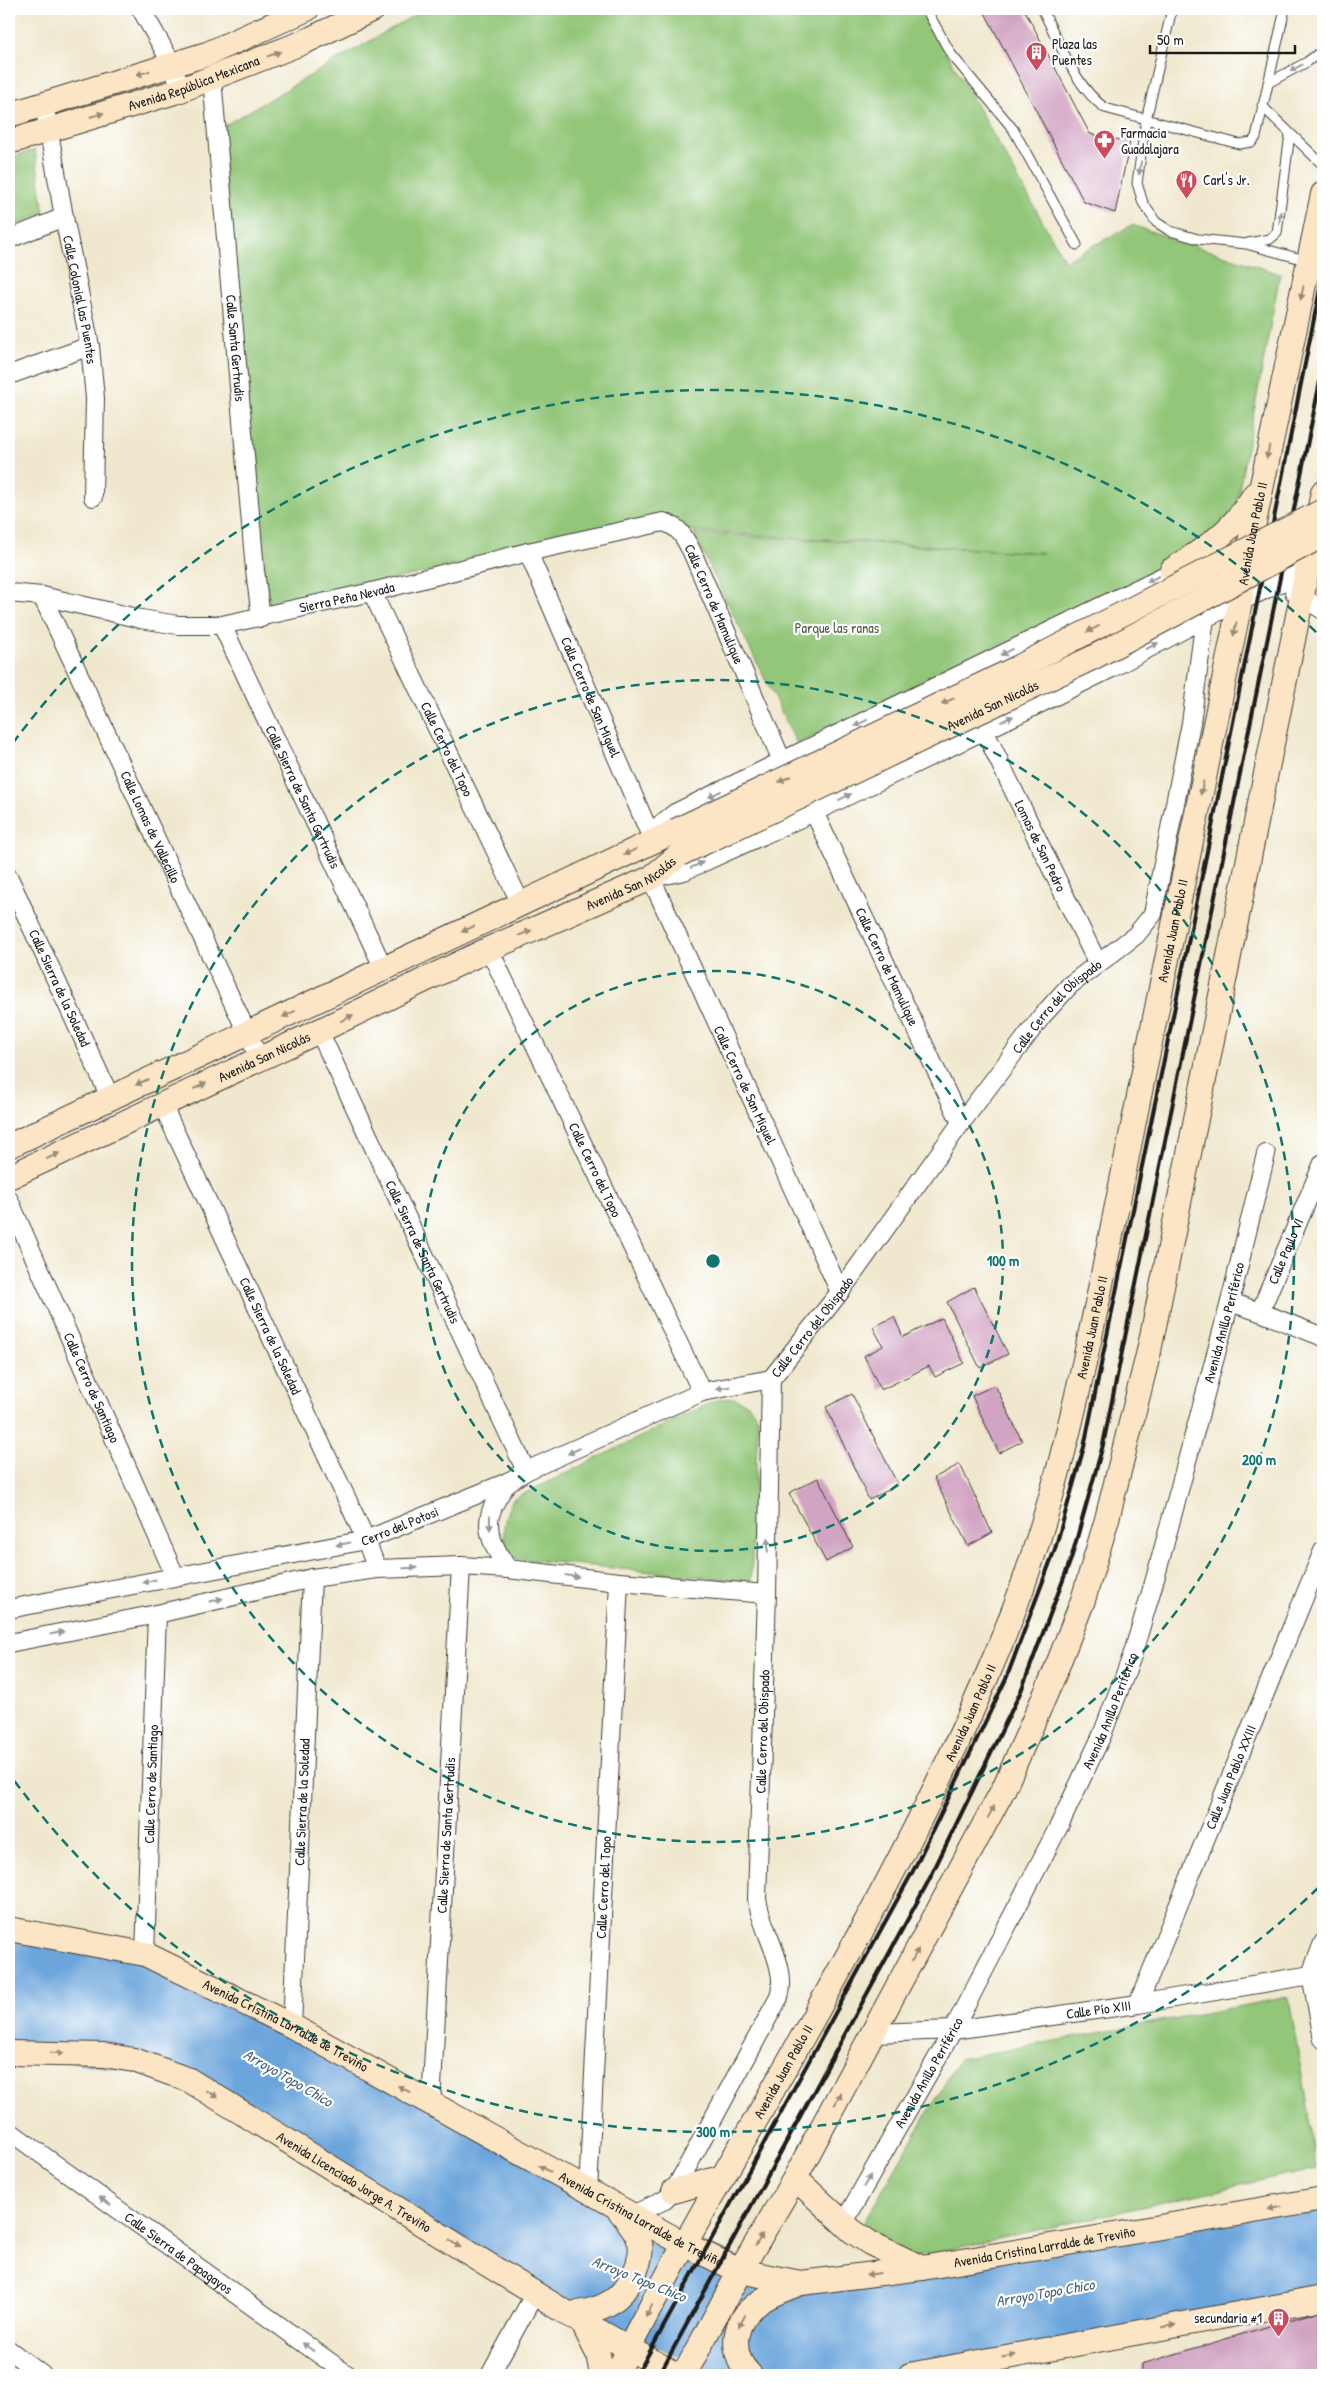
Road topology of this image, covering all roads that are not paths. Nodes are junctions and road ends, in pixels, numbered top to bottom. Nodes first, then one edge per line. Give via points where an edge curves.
1 (141, 9) edge
2 (373, 9) edge
3 (926, 9) edge
4 (1042, 9) edge
5 (1172, 9) edge
6 (1285, 9) edge
7 (293, 12) edge
8 (304, 42) junction
9 (1323, 50) edge
10 (172, 64) junction
11 (212, 78) junction
12 (1268, 83) junction
13 (180, 90) junction
14 (44, 104) junction
15 (1262, 106) junction
16 (9, 115) edge
17 (1146, 120) junction
18 (50, 129) junction
19 (1290, 134) junction
20 (9, 142) edge
21 (1323, 165) edge
22 (1323, 194) edge
23 (64, 217) junction
24 (9, 239) edge
25 (1246, 244) junction
26 (1077, 245) dead end
27 (1309, 261) junction
28 (90, 346) junction
29 (9, 374) edge
30 (1261, 484) junction
31 (93, 497) dead end
32 (1323, 501) edge
33 (678, 530) joint
34 (1323, 535) edge
35 (1250, 542) junction
36 (528, 552) junction
37 (1315, 565) edge
38 (1183, 566) junction
39 (1280, 583) junction
40 (372, 592) junction
41 (9, 593) edge
42 (42, 596) junction
43 (1301, 597) junction
44 (1240, 602) junction
45 (1323, 610) edge
46 (261, 618) junction
47 (1204, 618) junction
48 (222, 625) junction
49 (984, 730) junction
50 (782, 761) junction
51 (814, 812) junction
52 (653, 841) junction
53 (9, 878) edge
54 (651, 878) junction
55 (522, 904) junction
56 (489, 949) junction
57 (1097, 962) junction
58 (384, 969) junction
59 (319, 1031) junction
60 (247, 1034) junction
61 (259, 1058) junction
62 (110, 1097) junction
63 (162, 1104) junction
64 (961, 1123) junction
65 (9, 1146) edge
66 (1266, 1154) dead end
67 (1323, 1163) edge
68 (9, 1177) edge
69 (9, 1200) edge
70 (840, 1292) junction
71 (1230, 1302) junction
72 (1260, 1312) junction
73 (1323, 1337) edge
74 (771, 1379) junction
75 (702, 1392) junction
76 (526, 1472) junction
77 (510, 1481) junction
78 (366, 1540) junction
79 (1323, 1551) edge
80 (461, 1566) junction
81 (376, 1568) junction
82 (508, 1569) junction
83 (175, 1576) junction
84 (312, 1578) junction
85 (619, 1582) junction
86 (767, 1594) junction
87 (9, 1609) edge
88 (157, 1614) junction
89 (9, 1643) edge
90 (9, 1928) edge
91 (1323, 1943) edge
92 (145, 1954) junction
93 (1317, 1974) edge
94 (1138, 2004) junction
95 (292, 2026) junction
96 (953, 2030) junction
97 (874, 2033) junction
98 (1323, 2039) edge
99 (9, 2053) edge
100 (431, 2104) junction
101 (9, 2131) edge
102 (723, 2177) junction
103 (795, 2178) junction
104 (674, 2191) junction
105 (588, 2192) junction
106 (1323, 2199) edge
107 (628, 2218) junction
108 (843, 2224) junction
109 (682, 2249) junction
110 (922, 2268) junction
111 (737, 2277) junction
112 (801, 2283) junction
113 (535, 2293) junction
114 (1323, 2298) edge
115 (580, 2316) junction
116 (631, 2343) junction
117 (9, 2350) edge
118 (683, 2373) edge
119 (42, 2375) edge
120 (348, 2375) edge
121 (490, 2375) edge
122 (602, 2375) edge
123 (617, 2375) edge
124 (750, 2375) edge
125 (910, 2375) edge

1 - 10 street
2 - 8 main road, Avenida República Mexicana
3 - 26 lane via 951,54 1013,129
4 - 17 lane via 1088,94 1105,108
5 - 17 lane
6 - 12 lane
7 - 8 street
7 - 10 main road, Avenida República Mexicana via 207,54
11 -> 8 main road, Avenida República Mexicana
9 -> 12 lane
10 - 13 street
10 -> 14 main road, Avenida República Mexicana
11 - 13 main road, Avenida República Mexicana
11 - 46 street, Calle Santa Gertrudis
12 - 15 lane
18 -> 13 main road, Avenida República Mexicana
14 - 16 main road, Avenida República Mexicana
14 - 18 street, Calle Colonial las Puentes
15 - 17 lane via 1256,137 1246,144
15 - 19 lane
17 -> 25 lane via 1137,183 1148,213 1170,231 1198,239
18 - 20 main road, Avenida República Mexicana
18 - 23 street, Calle Colonial las Puentes
19 - 21 lane
25 -> 19 lane via 1270,239 1277,232
22 - 27 main road, Avenida Juan Pablo II
23 - 24 street
23 - 28 street, Calle Colonial las Puentes
25 - 27 lane
27 -> 30 main road, Avenida Juan Pablo II
28 - 29 street
28 - 31 street, Calle Colonial las Puentes via 95,398
30 - 35 main road, Avenida Juan Pablo II
30 - 38 main road via 1234,525
32 - 35 street
32 - 37 main road
32 -> 52 main road, Avenida San Nicolás, bridge via 1017,668
33 - 36 street, Sierra Peña Nevada via 663,522 648,524
33 - 50 street, Calle Cerro de Mamulique via 692,552
34 - 54 main road, Avenida San Nicolás, bridge via 1094,658 680,854
35 - 38 street
35 - 39 street
35 - 44 main road, Avenida Juan Pablo II
36 - 40 street, Sierra Peña Nevada
36 - 52 street, Calle Cerro de San Miguel
37 - 39 street
37 - 43 main road
38 - 47 street, Calle Cerro del Obispado via 1200,587
38 -> 50 street
39 - 43 street
39 - 44 street
40 - 46 street, Sierra Peña Nevada
40 - 55 street, Calle Cerro del Topo
41 - 42 street, Sierra Peña Nevada
42 - 48 street, Sierra Peña Nevada via 141,620 178,625
42 - 60 street, Calle Lomas de Vallecillo
43 - 45 street
97 -> 43 main road via 1004,1788 1080,1608 1107,1519 1149,1351
44 - 47 street
44 -> 102 main road, Avenida Juan Pablo II via 1091,1330 1052,1492 1025,1580 998,1650 946,1766 820,2007
46 - 48 street, Sierra Peña Nevada
49 -> 47 street via 1110,669
47 - 57 street, Calle Cerro del Obispado via 1191,723 1153,914 1136,935
48 - 58 street, Calle Sierra de Santa Gertrudis
51 -> 49 street
49 - 57 street, Lomas de San Pedro
50 -> 52 street via 675,813 656,828
54 -> 51 street via 684,872
51 - 64 street, Calle Cerro de Mamulique
52 -> 55 main road, Avenida San Nicolás
53 - 62 street, Calle Sierra de la Soledad
56 -> 54 main road, Avenida San Nicolás
54 - 70 street, Calle Cerro de San Miguel
55 -> 58 main road, Avenida San Nicolás
59 -> 56 main road, Avenida San Nicolás
56 - 75 street, Calle Cerro del Topo
57 - 64 street, Calle Cerro del Obispado via 1070,985 1042,1016
58 -> 60 main road, Avenida San Nicolás
59 - 61 main road, Avenida San Nicolás
59 - 76 street, Calle Sierra de Santa Gertrudis
60 - 61 street, Calle Lomas de Vallecillo
60 -> 62 main road, Avenida San Nicolás
63 -> 61 main road, Avenida San Nicolás
62 - 65 main road, Avenida San Nicolás
68 -> 63 main road, Avenida San Nicolás
63 - 78 street, Calle Sierra de la Soledad
64 - 70 street, Calle Cerro del Obispado
66 - 71 street, Avenida Anillo Periférico
67 - 72 street, Calle Paulo VI
69 - 83 street, Calle Cerro de Santiago
70 - 74 street, Calle Cerro del Obispado
71 - 72 street
71 - 96 street, Avenida Anillo Periférico via 1156,1579 1132,1656 1102,1735 1058,1828
72 - 73 street
74 -> 75 street, Cerro del Potosi
86 -> 74 street, Calle Cerro del Obispado
75 -> 76 street, Cerro del Potosi
76 - 77 street, Cerro del Potosi
77 - 78 street, Cerro del Potosi
77 -> 82 street via 492,1505 489,1530 496,1552
78 - 81 street, Calle Sierra de la Soledad
78 -> 83 street, Cerro del Potosi
79 - 94 street, Calle Juan Pablo XXIII
81 -> 80 street
80 - 82 street
80 - 100 street, Calle Sierra de Santa Gertrudis
81 - 84 street
82 -> 85 street
83 -> 87 street, Cerro del Potosi
88 -> 84 street
84 - 95 street, Calle Sierra de la Soledad
85 - 86 street
85 - 105 street, Calle Cerro del Topo
86 - 104 street, Calle Cerro del Obispado via 757,1899 782,1985 779,1997
89 -> 88 street
88 - 92 street, Calle Cerro de Santiago
90 - 92 main road, Avenida Cristina Larralde de Treviño
91 - 93 street
92 - 95 main road, Avenida Cristina Larralde de Treviño
93 - 94 street, Calle Pío XIII
93 - 98 street
94 - 96 street, Calle Pío XIII
100 -> 95 main road, Avenida Cristina Larralde de Treviño
96 - 97 street, Calle Pío XIII
108 -> 96 street, Avenida Anillo Periférico
103 -> 97 main road
99 -> 113 main road, Avenida Licenciado Jorge A. Treviño via 104,2055 134,2060 189,2080
105 -> 100 main road, Avenida Cristina Larralde de Treviño
120 -> 101 street, Calle Sierra de Papagayos
102 - 104 main road
102 - 109 main road, Avenida Juan Pablo II
103 - 108 main road
111 -> 103 main road
104 - 107 street, Calle Cerro del Obispado via 665,2200
105 - 107 main road, Avenida Cristina Larralde de Treviño
106 -> 110 main road, Avenida Cristina Larralde de Treviño
107 - 109 main road, Avenida Cristina Larralde de Treviño
107 - 115 main road via 641,2244 631,2282 619,2297
108 - 110 main road via 870,2243
109 - 111 main road, Avenida Cristina Larralde de Treviño
109 -> 116 main road, Avenida Juan Pablo II
110 -> 112 main road, Avenida Cristina Larralde de Treviño
111 - 112 main road, Avenida Cristina Larralde de Treviño
111 - 118 main road
112 -> 124 main road via 779,2291 742,2318 737,2332 737,2354 742,2367
113 - 115 main road, Avenida Licenciado Jorge A. Treviño
113 - 121 street
125 -> 114 main road
115 - 116 main road, Avenida Licenciado Jorge A. Treviño
115 - 122 main road via 598,2354
116 - 118 main road, Avenida Licenciado Jorge A. Treviño
116 - 123 main road, Avenida Juan Pablo II
117 - 119 street

